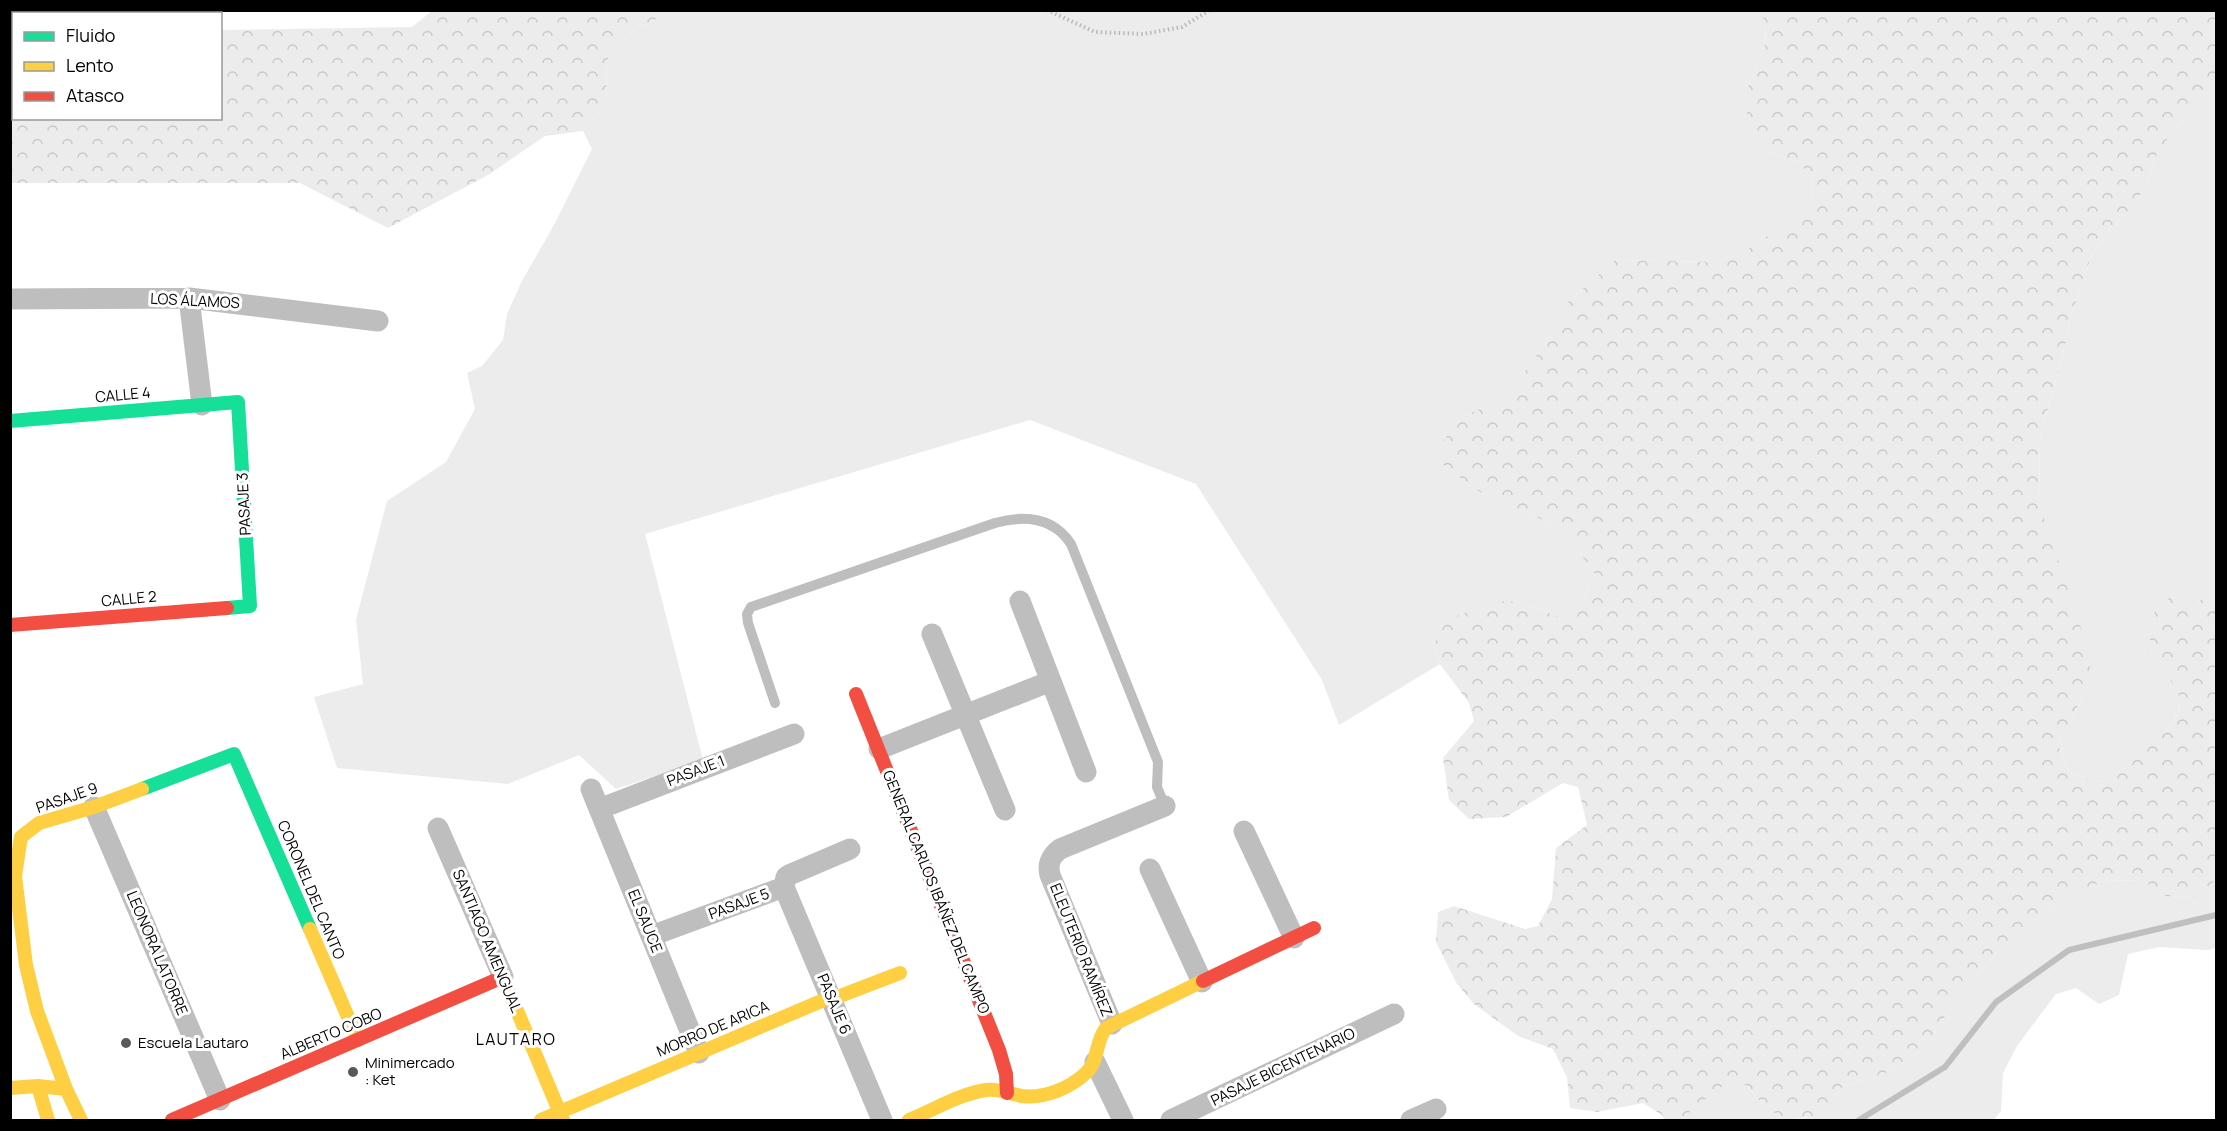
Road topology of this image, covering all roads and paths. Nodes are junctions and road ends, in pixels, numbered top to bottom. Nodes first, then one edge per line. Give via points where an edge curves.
1 (1047, 10) edge
2 (1210, 10) edge
3 (189, 298) junction
4 (10, 299) edge
5 (378, 321) dead end
6 (238, 402) joint
7 (202, 405) junction
8 (10, 421) edge
9 (1020, 601) dead end
10 (250, 606) joint
11 (10, 625) edge
12 (932, 634) dead end
13 (1051, 681) junction
14 (856, 694) dead end
15 (775, 703) dead end
16 (966, 715) junction
17 (794, 734) dead end
18 (879, 749) junction
19 (234, 754) joint
20 (1086, 772) dead end
21 (591, 789) dead end
22 (1164, 806) joint
23 (94, 807) junction
24 (599, 809) junction
25 (1005, 810) dead end
26 (438, 828) dead end
27 (1244, 831) dead end
28 (850, 849) dead end
29 (1150, 869) dead end
30 (784, 887) junction
31 (1314, 928) dead end
32 (651, 936) junction
33 (1294, 938) junction
34 (900, 973) dead end
35 (503, 977) junction
36 (1202, 981) junction
37 (831, 997) junction
38 (1394, 1014) dead end
39 (1112, 1024) junction
40 (358, 1040) junction
41 (699, 1053) junction
42 (1095, 1062) junction
43 (38, 1086) junction
44 (14, 1088) edge
45 (66, 1089) junction
46 (1007, 1093) junction
47 (220, 1100) junction
48 (1436, 1109) dead end
49 (561, 1117) edge
50 (48, 1120) edge
51 (81, 1120) edge
52 (172, 1120) edge
53 (541, 1120) edge
54 (882, 1120) edge
55 (909, 1120) edge
56 (1123, 1120) edge
57 (1171, 1120) edge
58 (1411, 1120) edge

1 - 2 path via 1095,32 1143,34 1182,27
3 - 4 street, LOS ÁLAMOS
3 - 5 street, LOS ÁLAMOS
3 - 7 street
6 - 7 street, CALLE 4
6 - 10 street, PASAJE 3
7 - 8 street, CALLE 4
9 - 13 street
10 - 11 street, CALLE 2
12 - 16 street
13 - 16 street
13 - 20 street
14 - 18 street, GENERAL CARLOS IBÁÑEZ DEL CAMPO
15 - 22 lane via 748,623 747,614 755,604 995,523 1020,518 1040,520 1058,529 1071,544 1158,762 1157,787
16 - 18 street
16 - 25 street
17 - 24 street, PASAJE 1
18 - 46 street, GENERAL CARLOS IBÁÑEZ DEL CAMPO via 999,1050
19 - 23 street, PASAJE 9
19 - 40 street, CORONEL DEL CANTO
21 - 24 street, EL SAUCE
22 - 39 street, ELEUTERIO RAMÍREZ via 1060,849 1049,864 1050,875
23 - 45 street, PASAJE 9 via 39,823 21,837 15,876 26,965 37,1011
23 - 47 street, LEONORA LATORRE
24 - 32 street, EL SAUCE
26 - 35 street, SANTIAGO AMENGUAL
27 - 33 street
28 - 30 street, PASAJE 5 via 789,874
29 - 36 street
30 - 32 street, PASAJE 5
30 - 37 street, PASAJE 6
31 - 33 street, ELEUTERIO RAMÍREZ
32 - 41 street, EL SAUCE
33 - 36 street, ELEUTERIO RAMÍREZ
34 - 37 street, MORRO DE ARICA
35 - 40 street, ALBERTO COBO
35 - 49 street, SANTIAGO AMENGUAL
36 - 39 street, ELEUTERIO RAMÍREZ
37 - 41 street, MORRO DE ARICA
37 - 54 street, PASAJE 6
38 - 57 street, PASAJE BICENTENARIO
39 - 42 street, ELEUTERIO RAMÍREZ via 1098,1039
40 - 47 street, ALBERTO COBO
41 - 49 street, MORRO DE ARICA
42 - 46 street via 1086,1073 1050,1094 1036,1097
42 - 56 street
43 - 44 street
43 - 45 street
43 - 50 street
45 - 51 street, PASAJE 9
46 - 55 street via 984,1090
47 - 52 street, ALBERTO COBO
48 - 58 street
49 - 53 street, MORRO DE ARICA

